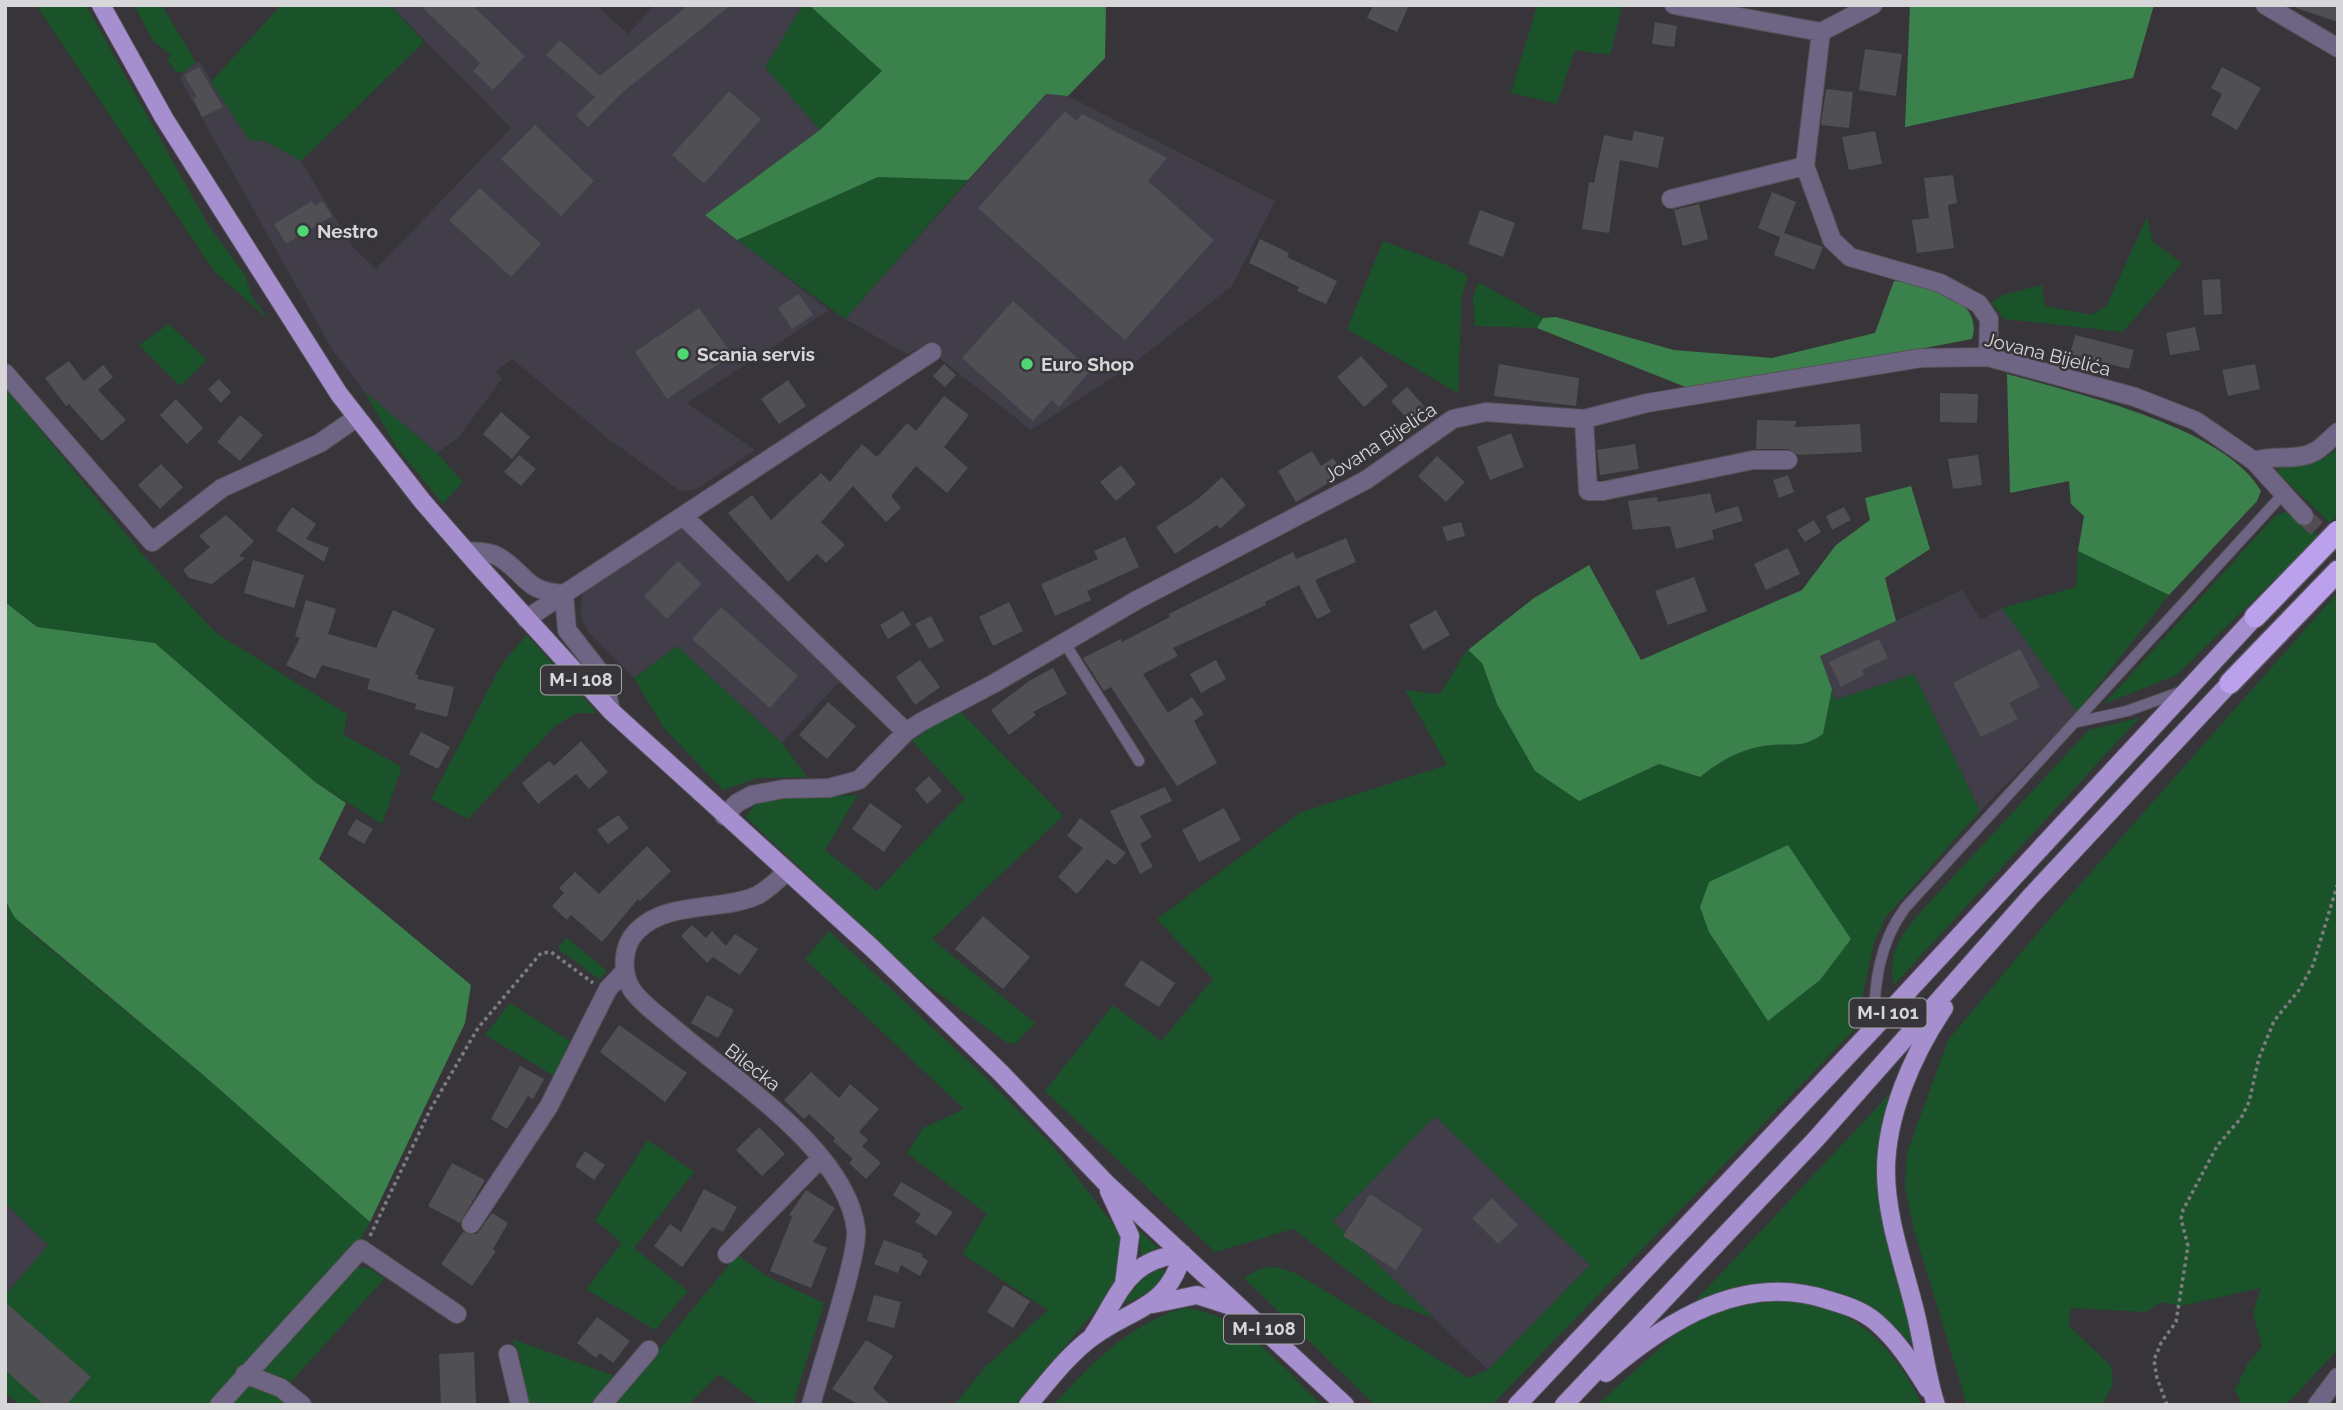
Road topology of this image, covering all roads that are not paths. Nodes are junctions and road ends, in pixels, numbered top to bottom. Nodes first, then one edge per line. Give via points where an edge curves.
1 (101, 5) edge
2 (1674, 5) edge
3 (1873, 5) edge
4 (2265, 5) edge
5 (1821, 32) junction
6 (2338, 48) edge
7 (1805, 166) junction
8 (1671, 199) dead end
9 (932, 352) dead end
10 (1987, 357) junction
11 (5, 373) edge
12 (356, 418) junction
13 (1584, 419) junction
14 (2338, 432) edge
15 (1788, 460) dead end
16 (2254, 461) junction
17 (2283, 494) junction
18 (683, 516) junction
19 (2304, 516) tunnel mouth
20 (2338, 531) edge
21 (466, 551) junction
22 (2336, 573) edge
23 (564, 594) junction
24 (2255, 617) joint
25 (526, 619) junction
26 (1064, 642) junction
27 (2230, 683) joint
28 (2184, 690) junction
29 (611, 711) junction
30 (2077, 723) junction
31 (906, 732) junction
32 (1139, 761) dead end
33 (724, 816) junction
34 (787, 871) junction
35 (2032, 895) junction
36 (624, 972) junction
37 (1874, 1028) junction
38 (821, 1158) junction
39 (1105, 1182) junction
40 (471, 1224) dead end
41 (727, 1254) dead end
42 (1183, 1254) junction
43 (1124, 1285) junction
44 (1146, 1306) junction
45 (1245, 1312) junction
46 (457, 1314) dead end
47 (1091, 1338) junction
48 (649, 1350) dead end
49 (508, 1354) dead end
50 (245, 1374) junction
51 (2338, 1377) edge
52 (1935, 1402) edge
53 (219, 1405) edge
54 (302, 1405) edge
55 (520, 1405) edge
56 (602, 1405) edge
57 (811, 1405) edge
58 (1028, 1405) edge
59 (1345, 1405) edge
60 (1517, 1405) edge
61 (1564, 1405) edge
62 (1573, 1405) edge
63 (2317, 1405) edge

1 - 12 main road, M-I 108 via 164,118
2 - 5 street
3 - 5 street
4 - 6 street
5 - 7 street
7 - 8 street
7 - 10 street via 1832,240 1859,261 1940,283 1979,304 1989,319
9 - 18 street
10 - 13 street, Jovana Bijelića via 1921,358 1647,403
10 - 16 street, Jovana Bijelića via 2167,408 2196,421
11 - 12 street via 152,542 222,488 320,443
12 - 21 main road, M-I 108
13 - 15 street via 1588,491 1753,460
13 - 26 street, Jovana Bijelića via 1486,412 1453,419 1366,480
14 - 16 street via 2302,457
16 - 17 street, Jovana Bijelića
17 - 19 street, Jovana Bijelića
17 - 30 lane
18 - 23 street
18 - 31 street
20 - 24 highway, M-I 101, bridge
21 - 23 street via 491,553 534,588
21 - 25 main road, M-I 108
22 - 27 highway, M-I 101
23 - 25 street
23 - 29 street via 567,630 603,676
24 - 28 main road, M-I 101
25 - 29 main road, M-I 108
26 - 31 street, Jovana Bijelića
26 - 32 lane
27 - 35 main road, M-I 101
28 - 30 lane
28 - 37 main road, M-I 101
29 - 33 main road, M-I 108
30 - 37 lane via 1889,929 1874,998
31 - 33 street, Jovana Bijelića via 859,779 829,788 752,795
33 - 34 main road, M-I 108
34 - 36 street via 758,895 674,912 645,925 632,938
34 - 39 main road, M-I 108 via 1001,1073
35 - 52 main road via 1929,1031 1909,1074 1889,1143 1886,1173 1892,1217
35 - 61 main road, M-I 101 via 1816,1139
36 - 38 street, Bilećka via 640,999 766,1102
36 - 40 street via 608,989 549,1106
37 - 60 main road, M-I 101
38 - 41 street
38 - 57 street, Bilećka via 839,1179 856,1232 841,1304
39 - 42 main road, M-I 108
39 - 43 main road via 1130,1236
42 - 43 main road via 1146,1261
42 - 44 main road via 1176,1278
42 - 45 main road, M-I 108
43 - 47 main road
44 - 45 main road via 1197,1295
44 - 47 main road
45 - 59 main road, M-I 108
46 - 50 street via 361,1249
47 - 58 main road
48 - 56 street
49 - 55 street
50 - 53 street
50 - 54 street via 281,1388
51 - 63 street
52 - 62 main road via 1912,1363 1876,1321 1858,1310 1788,1291 1720,1301 1683,1316 1622,1360

